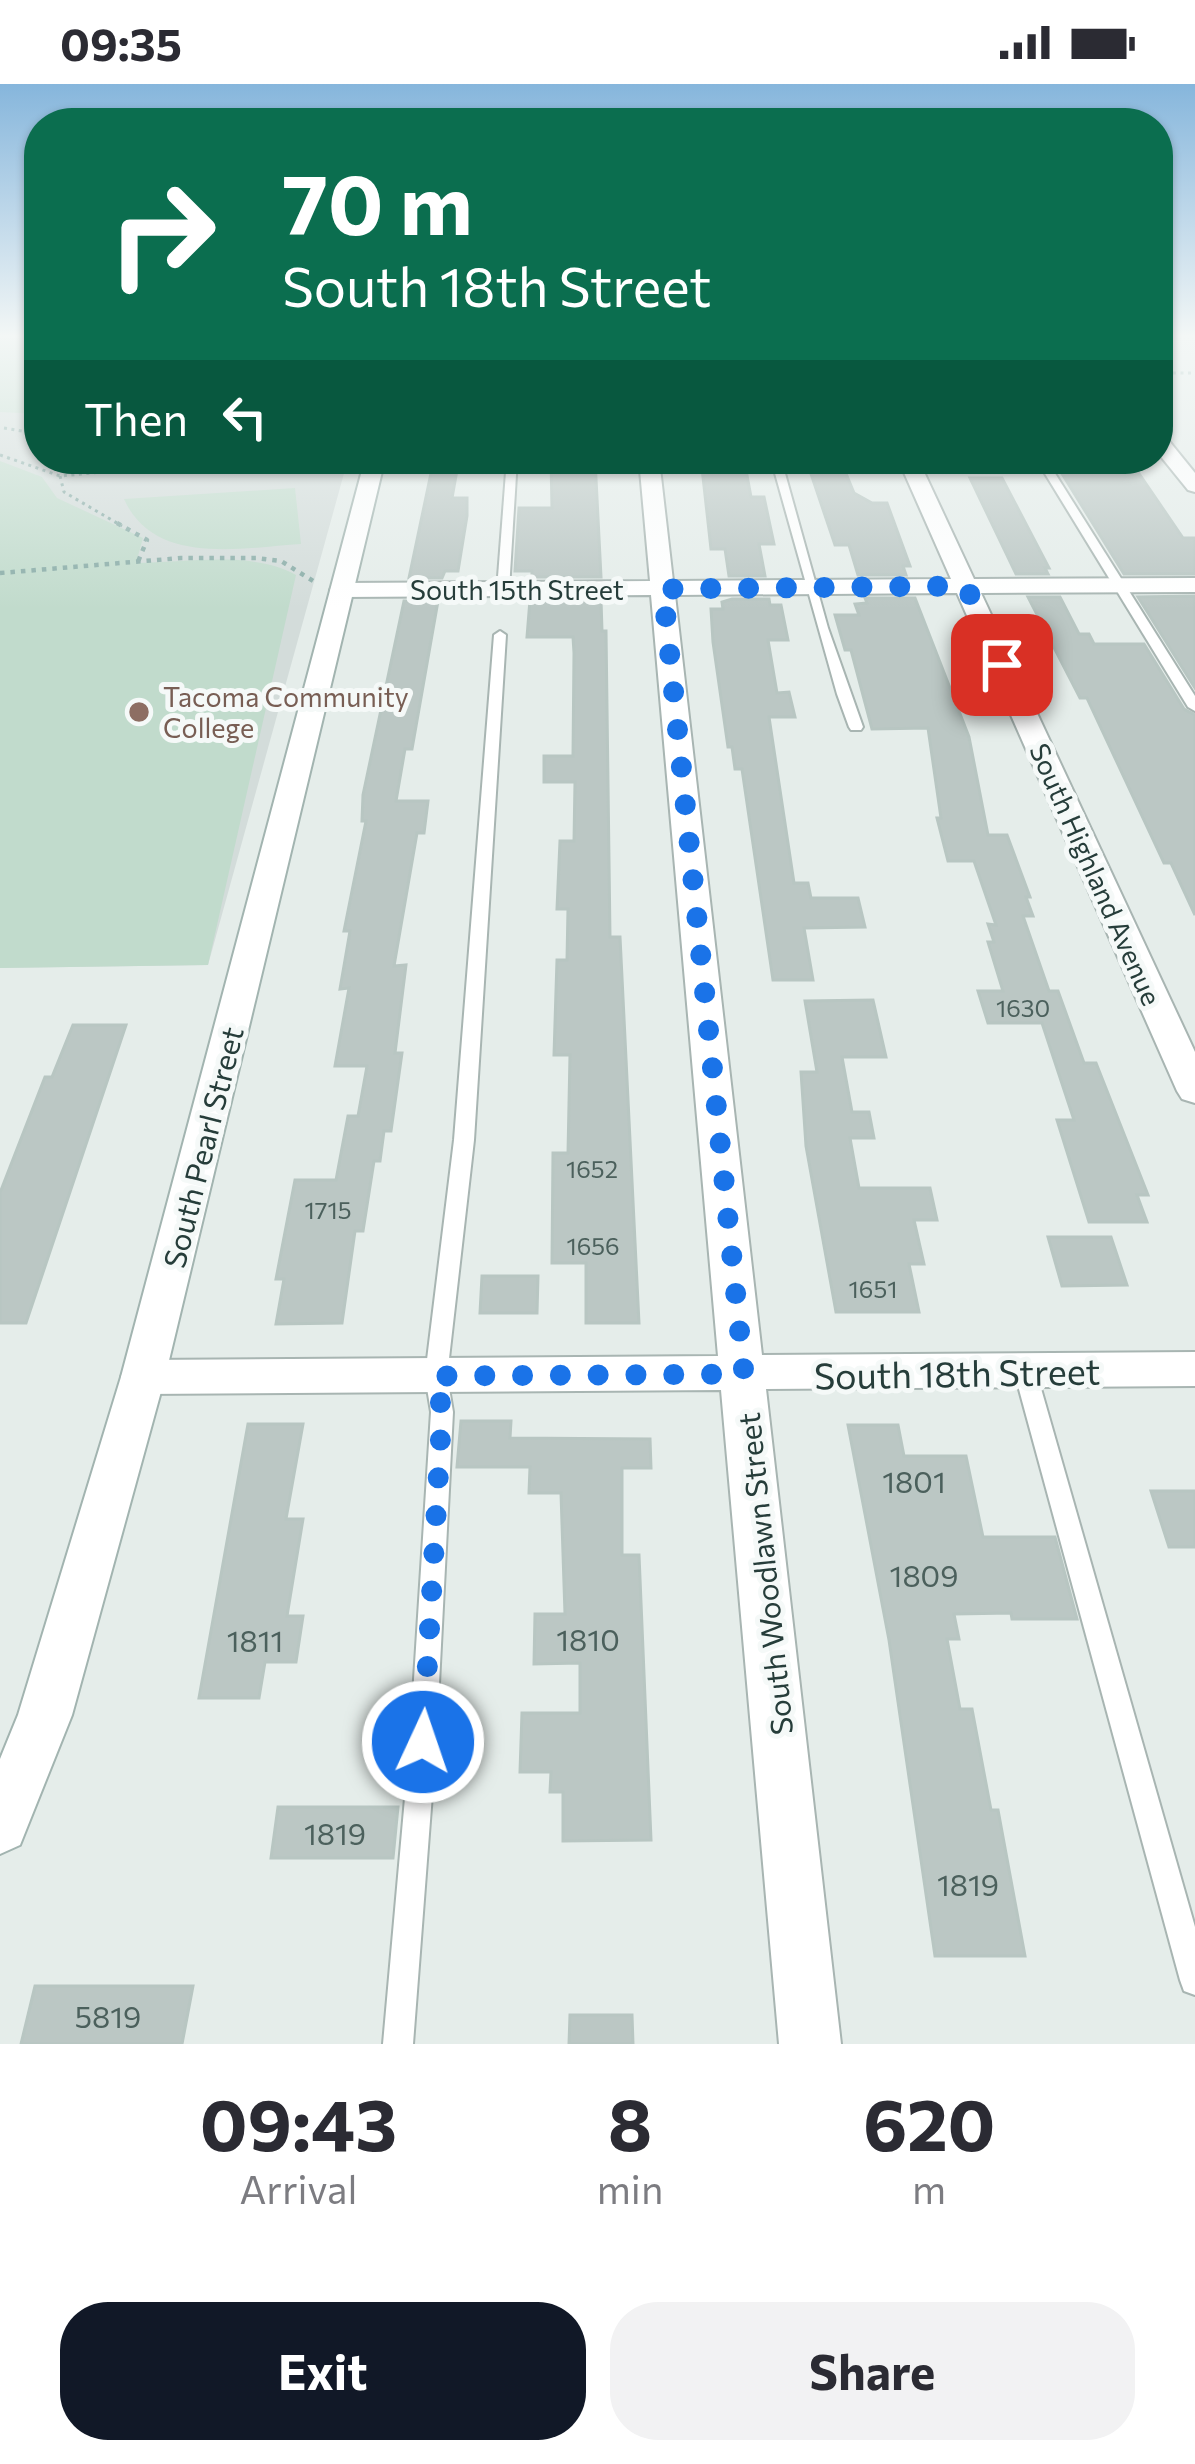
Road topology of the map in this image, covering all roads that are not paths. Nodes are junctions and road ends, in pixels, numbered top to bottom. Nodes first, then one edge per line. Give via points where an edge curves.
1 (1173, 459) edge
2 (370, 474) edge
3 (511, 474) edge
4 (652, 474) edge
5 (780, 474) edge
6 (915, 474) edge
7 (1050, 474) edge
8 (1195, 486) edge
9 (1195, 585) edge
10 (966, 586) junction
11 (1119, 586) junction
12 (330, 587) junction
13 (814, 587) junction
14 (663, 589) junction
15 (503, 590) junction
16 (500, 635) dead end
17 (1195, 707) edge
18 (856, 727) dead end
19 (1195, 1091) edge
20 (1195, 1369) edge
21 (1025, 1371) junction
22 (744, 1374) junction
23 (436, 1376) junction
24 (143, 1377) junction
25 (0, 1826) edge
26 (1195, 1980) edge
27 (398, 2044) edge
28 (810, 2044) edge

1 - 8 street
2 - 12 street, South Pearl Street
3 - 15 lane
4 - 14 street, South Woodlawn Street
5 - 13 lane
6 - 10 street, South Highland Avenue
7 - 11 lane
9 - 11 street, South 15th Street
10 - 11 street, South 15th Street
10 - 13 street, South 15th Street
10 - 19 street, South Highland Avenue
11 - 17 lane
12 - 15 street, South 15th Street
12 - 24 street, South Pearl Street
13 - 14 street, South 15th Street
13 - 18 lane
14 - 15 street, South 15th Street
14 - 22 street, South Woodlawn Street
16 - 23 lane via 464,1140
20 - 21 street, South 18th Street
21 - 22 street, South 18th Street
21 - 26 lane
22 - 23 street, South 18th Street
22 - 28 street, South Woodlawn Street
23 - 24 street, South 18th Street
23 - 27 lane via 442,1412
24 - 25 street, South Pearl Street via 45,1715

